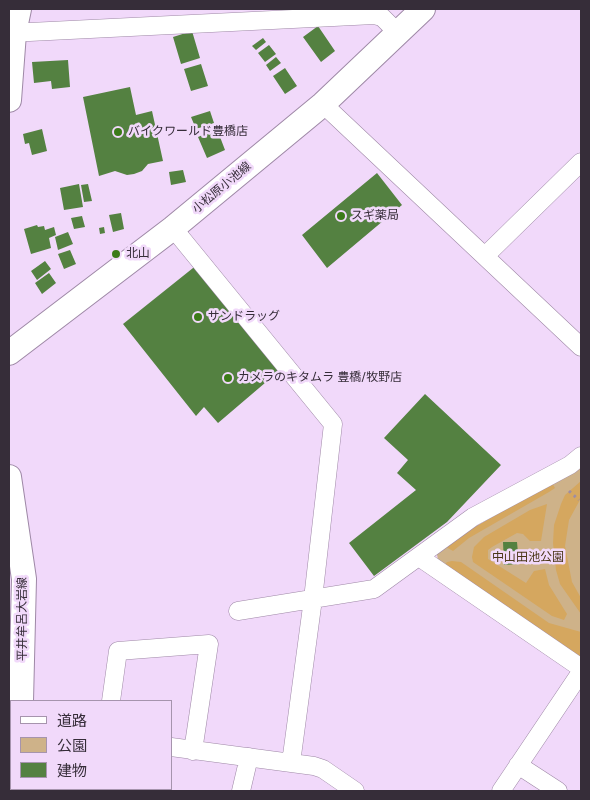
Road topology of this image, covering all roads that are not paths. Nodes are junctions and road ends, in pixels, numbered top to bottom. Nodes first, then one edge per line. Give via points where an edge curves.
1 (19, 9) edge
2 (423, 9) edge
3 (11, 33) edge
4 (398, 33) junction
5 (9, 100) edge
6 (323, 104) junction
7 (581, 162) edge
8 (173, 228) junction
9 (485, 256) junction
10 (581, 348) edge
11 (9, 354) edge
12 (581, 456) edge
13 (9, 477) edge
14 (419, 557) junction
15 (313, 599) junction
16 (238, 611) dead end
17 (581, 670) edge
18 (21, 700) edge
19 (111, 700) edge
20 (172, 747) edge
21 (193, 751) junction
22 (249, 757) junction
23 (291, 762) junction
24 (518, 765) junction
25 (242, 791) edge
26 (355, 791) edge
27 (501, 791) edge
28 (558, 791) edge

1 - 3 main road
2 - 4 main road, 小松原小池線
3 - 4 street via 374,15 382,17
3 - 5 main road
4 - 6 main road, 小松原小池線
6 - 8 main road, 小松原小池線
6 - 9 street
7 - 9 street
8 - 11 main road, 小松原小池線
8 - 15 street via 333,424
9 - 10 street
12 - 14 street via 473,517
13 - 18 main road, 平井牟呂大岩線 via 24,579
14 - 15 street via 374,589
14 - 17 street
15 - 16 street
15 - 23 street
17 - 24 street
19 - 21 street via 118,651 209,644
20 - 21 street
21 - 22 street
22 - 23 street
22 - 25 street
23 - 26 street via 323,769
24 - 27 street
24 - 28 street

